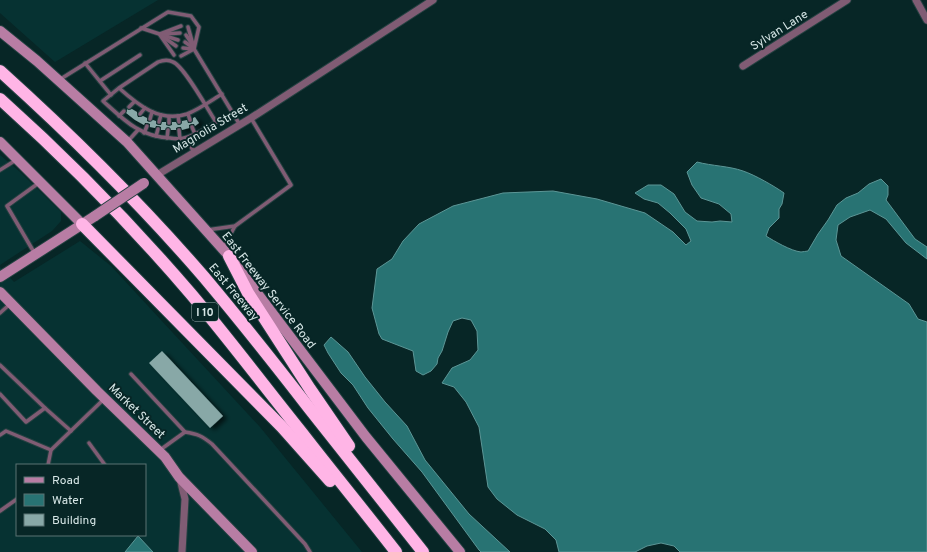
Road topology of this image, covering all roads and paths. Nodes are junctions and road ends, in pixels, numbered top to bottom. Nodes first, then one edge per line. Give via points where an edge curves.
1 (433, 0) edge
2 (847, 0) edge
3 (916, 0) edge
4 (927, 20) edge
5 (181, 26) dead end
6 (188, 27) dead end
7 (141, 28) junction
8 (0, 32) edge
9 (180, 34) dead end
10 (160, 35) junction
11 (186, 35) dead end
12 (178, 40) dead end
13 (185, 42) dead end
14 (176, 46) dead end
15 (183, 48) dead end
16 (194, 49) junction
17 (140, 55) dead end
18 (174, 55) dead end
19 (181, 56) dead end
20 (85, 63) junction
21 (743, 66) dead end
22 (0, 71) edge
23 (58, 80) junction
24 (100, 81) junction
25 (119, 88) junction
26 (111, 94) junction
27 (222, 94) junction
28 (0, 99) edge
29 (134, 102) junction
30 (205, 105) junction
31 (129, 107) dead end
32 (145, 108) junction
33 (124, 112) dead end
34 (152, 112) junction
35 (140, 114) dead end
36 (188, 114) junction
37 (161, 115) junction
38 (120, 116) junction
39 (169, 116) junction
40 (178, 116) junction
41 (251, 118) junction
42 (136, 120) dead end
43 (150, 120) dead end
44 (190, 120) dead end
45 (159, 122) dead end
46 (178, 122) dead end
47 (169, 123) dead end
48 (132, 125) junction
49 (240, 125) junction
50 (147, 126) dead end
51 (192, 127) dead end
52 (158, 129) dead end
53 (138, 130) junction
54 (168, 130) dead end
55 (179, 130) dead end
56 (144, 133) junction
57 (195, 134) junction
58 (156, 136) junction
59 (167, 138) junction
60 (187, 138) junction
61 (180, 139) junction
62 (0, 142) edge
63 (127, 142) junction
64 (194, 153) junction
65 (17, 159) junction
66 (0, 170) edge
67 (157, 175) junction
68 (40, 182) junction
69 (82, 224) junction
70 (235, 226) junction
71 (206, 230) junction
72 (226, 253) junction
73 (36, 254) junction
74 (0, 277) edge
75 (0, 292) edge
76 (11, 304) junction
77 (0, 313) edge
78 (0, 365) edge
79 (131, 374) dead end
80 (0, 394) edge
81 (104, 398) junction
82 (45, 408) junction
83 (71, 431) junction
84 (185, 432) junction
85 (0, 435) edge
86 (89, 443) dead end
87 (51, 450) junction
88 (159, 451) junction
89 (48, 464) edge
90 (104, 464) edge
91 (179, 477) junction
92 (16, 500) edge
93 (0, 511) edge
94 (400, 523) junction
95 (393, 548) edge
96 (182, 552) edge
97 (252, 552) edge
98 (310, 552) edge
99 (423, 552) edge
100 (460, 552) edge

1 - 41 street, Magnolia Street
2 - 21 street, Sylvan Lane
3 - 4 street
5 - 10 lane
6 - 16 lane
7 - 10 lane
7 - 16 lane via 168,12 191,16 199,27
7 - 20 lane
8 - 23 main road, East Freeway Service Road
9 - 10 lane
10 - 12 lane
10 - 14 lane
10 - 18 lane
11 - 16 lane
13 - 16 lane
15 - 16 lane
16 - 19 lane
16 - 27 lane
17 - 24 lane
20 - 23 lane
20 - 24 lane
22 - 94 highway, East Freeway / I 10 via 94,159 204,277
23 - 63 main road, East Freeway Service Road
24 - 26 lane
25 - 26 lane
25 - 29 lane
25 - 30 lane via 158,62 172,61 181,68
26 - 38 lane via 103,101
27 - 30 lane
27 - 49 lane
28 - 95 highway, I 10 via 91,186 190,293
29 - 31 lane
29 - 32 lane
30 - 36 lane
30 - 57 lane via 216,122
32 - 34 lane
32 - 35 lane
33 - 38 lane
34 - 37 lane
34 - 43 lane
36 - 40 lane
36 - 44 lane
37 - 39 lane
37 - 45 lane
38 - 48 lane
39 - 40 lane
39 - 47 lane
40 - 46 lane
41 - 49 street, Magnolia Street
41 - 70 lane via 291,184
42 - 48 lane
48 - 53 lane
49 - 64 street, Magnolia Street
50 - 56 lane
51 - 57 lane
52 - 58 lane
53 - 56 lane
53 - 63 lane
54 - 59 lane
55 - 61 lane
56 - 58 lane
57 - 60 lane
58 - 59 lane
59 - 61 lane
60 - 61 lane
60 - 64 lane
62 - 65 main road
63 - 67 main road, East Freeway Service Road
64 - 67 street, Magnolia Street
65 - 66 lane
65 - 68 main road
67 - 69 main road, Magnolia Street, bridge
67 - 71 main road, East Freeway Service Road
68 - 69 main road
68 - 73 lane via 7,206
69 - 73 main road, Magnolia Street
69 - 95 highway via 278,422 338,491
70 - 71 lane
70 - 72 lane
71 - 72 main road, East Freeway Service Road
72 - 94 highway via 252,299 310,389
72 - 100 main road, East Freeway Service Road via 366,437
73 - 74 main road, Magnolia Street
75 - 76 main road, Market Street
76 - 77 lane
76 - 81 main road, Market Street
78 - 82 lane
79 - 84 lane
80 - 82 lane via 26,422
81 - 83 lane
81 - 88 main road, Market Street
82 - 83 lane
83 - 87 lane
84 - 88 lane
84 - 98 lane via 205,438 212,444
85 - 87 lane via 6,431
86 - 90 lane
87 - 89 lane
88 - 91 main road, Market Street
91 - 96 street via 185,499
91 - 97 main road, Market Street
92 - 93 lane
94 - 99 highway, East Freeway / I 10

